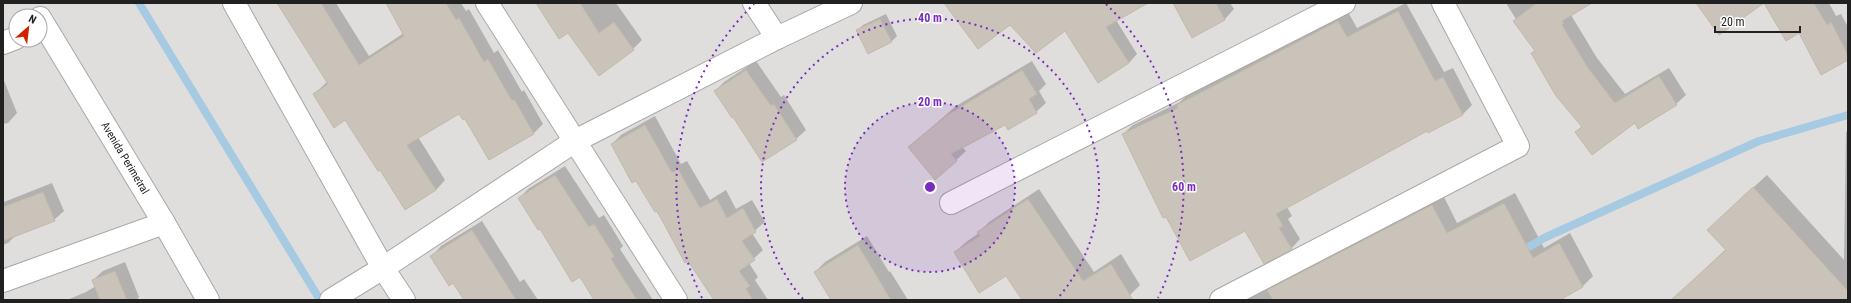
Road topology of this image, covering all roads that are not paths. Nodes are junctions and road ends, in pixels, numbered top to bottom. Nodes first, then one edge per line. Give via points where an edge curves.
1 (234, 3) edge
2 (486, 3) edge
3 (754, 3) edge
4 (851, 3) edge
5 (1344, 3) edge
6 (1443, 3) edge
7 (48, 33) edge
8 (777, 38) junction
9 (575, 141) junction
10 (951, 203) dead end
11 (164, 223) junction
12 (383, 268) junction
13 (3, 281) edge
14 (208, 300) edge
15 (331, 300) edge
16 (404, 300) edge
17 (676, 300) edge
18 (1221, 300) edge

1 - 12 street
2 - 9 street
3 - 8 street
4 - 8 street
5 - 10 street
6 - 18 street via 1518,146
7 - 11 street, Avenida Perimetral
8 - 9 street
9 - 12 street
9 - 17 street
11 - 13 street
11 - 14 street, Avenida Perimetral
12 - 15 street
12 - 16 street

